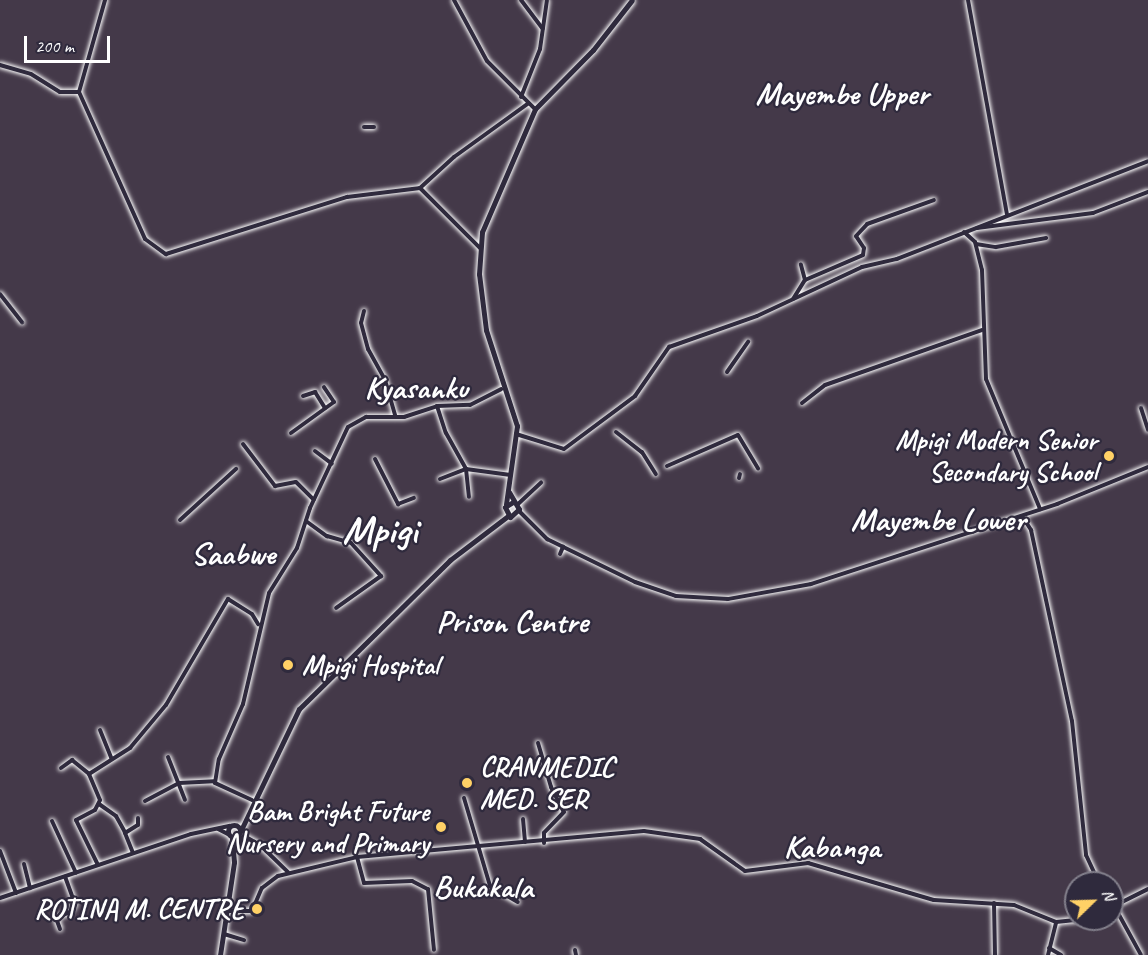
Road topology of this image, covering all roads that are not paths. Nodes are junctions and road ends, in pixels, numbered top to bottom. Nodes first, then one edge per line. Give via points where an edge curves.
1 (105, 0) edge
2 (454, 0) edge
3 (521, 0) edge
4 (547, 0) edge
5 (632, 0) edge
6 (968, 0) edge
7 (543, 30) junction
8 (0, 65) edge
9 (79, 92) junction
10 (522, 97) junction
11 (529, 103) junction
12 (535, 109) junction
13 (364, 127) dead end
14 (375, 127) dead end
15 (1148, 161) edge
16 (420, 188) junction
17 (1148, 192) edge
18 (934, 200) dead end
19 (1007, 214) junction
20 (974, 228) junction
21 (964, 232) junction
22 (1046, 238) dead end
23 (976, 244) junction
24 (480, 248) junction
25 (801, 265) dead end
26 (805, 280) junction
27 (0, 294) edge
28 (792, 299) junction
29 (364, 311) dead end
30 (22, 322) dead end
31 (982, 330) junction
32 (748, 342) dead end
33 (727, 372) dead end
34 (324, 387) dead end
35 (501, 389) junction
36 (303, 396) dead end
37 (802, 403) dead end
38 (437, 406) junction
39 (325, 408) junction
40 (1141, 408) dead end
41 (395, 417) junction
42 (1148, 430) edge
43 (616, 432) dead end
44 (291, 434) dead end
45 (516, 434) junction
46 (243, 444) dead end
47 (315, 450) dead end
48 (559, 451) junction
49 (558, 457) dead end
50 (375, 459) dead end
51 (332, 464) junction
52 (667, 466) dead end
53 (1148, 467) edge
54 (758, 468) dead end
55 (236, 469) dead end
56 (466, 469) junction
57 (656, 474) dead end
58 (512, 475) junction
59 (440, 479) dead end
60 (541, 483) dead end
61 (509, 492) junction
62 (469, 497) dead end
63 (414, 498) dead end
64 (314, 500) junction
65 (505, 506) junction
66 (516, 508) junction
67 (1040, 509) junction
68 (508, 516) junction
69 (1022, 516) junction
70 (180, 520) dead end
71 (306, 521) junction
72 (492, 527) junction
73 (563, 547) junction
74 (560, 554) dead end
75 (336, 608) dead end
76 (259, 626) junction
77 (100, 730) dead end
78 (538, 743) dead end
79 (168, 757) dead end
80 (112, 759) junction
81 (60, 768) dead end
82 (89, 774) junction
83 (214, 781) junction
84 (179, 783) junction
85 (464, 798) dead end
86 (185, 800) dead end
87 (252, 800) junction
88 (145, 801) dead end
89 (99, 804) junction
90 (246, 817) junction
91 (138, 818) dead end
92 (523, 819) dead end
93 (52, 821) dead end
94 (233, 825) junction
95 (218, 829) junction
96 (125, 832) junction
97 (240, 835) junction
98 (231, 836) junction
99 (525, 842) junction
100 (544, 843) junction
101 (476, 844) junction
102 (235, 848) junction
103 (0, 851) edge
104 (133, 853) junction
105 (357, 857) junction
106 (24, 864) dead end
107 (98, 865) junction
108 (1093, 871) edge
109 (76, 873) junction
110 (288, 873) junction
111 (66, 877) junction
112 (30, 888) junction
113 (1148, 889) edge
114 (16, 893) junction
115 (1, 896) edge
116 (1124, 900) edge
117 (518, 902) dead end
118 (994, 903) junction
119 (229, 911) junction
120 (1064, 921) edge
121 (1056, 922) junction
122 (1124, 925) edge
123 (60, 929) dead end
124 (224, 934) junction
125 (244, 940) dead end
126 (1050, 948) junction
127 (434, 950) dead end
128 (220, 955) edge
129 (995, 955) edge
130 (1048, 955) edge
131 (1061, 955) edge
132 (1141, 955) edge

1 - 9 street
2 - 10 street via 487,61
3 - 7 street
4 - 7 street
5 - 12 main road via 593,51
6 - 19 street
7 - 10 street
8 - 9 street via 31,74 60,92
9 - 16 street via 145,239 166,254 347,197
10 - 11 street
11 - 12 street
11 - 16 street via 454,157
12 - 24 main road via 496,192
13 - 14 street
15 - 19 street
16 - 24 street
17 - 20 street via 1093,213
18 - 26 street via 867,224 856,236 864,248 863,255
19 - 20 street
20 - 21 street
21 - 23 street
21 - 28 street via 862,267
22 - 23 street via 996,247
23 - 31 street via 982,270
24 - 35 main road via 482,300
25 - 26 street
26 - 28 street
27 - 30 street
28 - 48 street via 669,347 635,396
29 - 41 street via 361,323 368,349 385,380
31 - 37 street via 825,385
31 - 67 street via 989,388
32 - 33 street
34 - 39 street via 334,402
35 - 38 street via 471,404
35 - 45 main road via 513,413
36 - 39 street via 315,392
38 - 41 street
38 - 56 street via 446,433
39 - 44 street
40 - 42 street
41 - 51 street via 366,417 348,427
43 - 57 street via 642,452
45 - 48 street
45 - 58 main road
46 - 64 street via 275,486 297,482
47 - 51 street
48 - 49 street
50 - 63 street via 398,504
51 - 64 street
52 - 54 street via 738,435
53 - 67 street
55 - 70 street
56 - 58 street
56 - 59 street
56 - 62 street
58 - 61 main road
60 - 66 street
61 - 65 main road
61 - 66 main road
64 - 71 street
65 - 66 main road
65 - 68 main road
65 - 72 main road
66 - 68 main road
66 - 73 street
67 - 69 street
68 - 72 main road
69 - 73 street via 792,590 728,599 664,593
69 - 108 street via 1031,530 1072,721 1086,855
71 - 75 street via 327,536 351,543 381,576
71 - 76 street via 297,548 268,593
72 - 87 main road via 450,560 299,709
73 - 74 street
76 - 80 street via 252,614 228,599 166,705 134,744
76 - 83 street via 244,700
77 - 80 street
78 - 100 street via 551,788 564,812 544,833
79 - 84 street
80 - 82 street
81 - 82 street via 72,760
82 - 89 street
83 - 84 street
83 - 87 street
84 - 86 street
84 - 88 street
85 - 101 street
87 - 90 main road
89 - 96 street via 116,816
89 - 107 street via 76,819
90 - 94 main road
90 - 97 main road
91 - 96 street via 136,826
92 - 99 street
93 - 109 street
94 - 95 street
94 - 97 main road
94 - 98 main road
95 - 98 street
95 - 104 street
96 - 104 street
97 - 98 main road
97 - 102 main road
97 - 110 street via 260,845
98 - 102 main road
99 - 100 street
99 - 101 street
100 - 118 street via 611,831 678,832 700,839 744,871 808,863 934,900
101 - 105 street
101 - 117 street via 490,886
102 - 119 main road
103 - 114 street
104 - 107 street
105 - 110 street
105 - 127 street via 364,883 412,881 428,889
106 - 112 street
107 - 109 street
109 - 111 street
110 - 119 street via 269,881 252,911
111 - 112 street
111 - 123 street via 75,904 70,912 57,918
112 - 114 street
113 - 116 street
114 - 115 street
118 - 121 street via 1014,905
118 - 129 street
119 - 124 main road
120 - 121 street
121 - 126 street
122 - 132 street
124 - 125 street
124 - 128 main road
126 - 130 street
126 - 131 street

